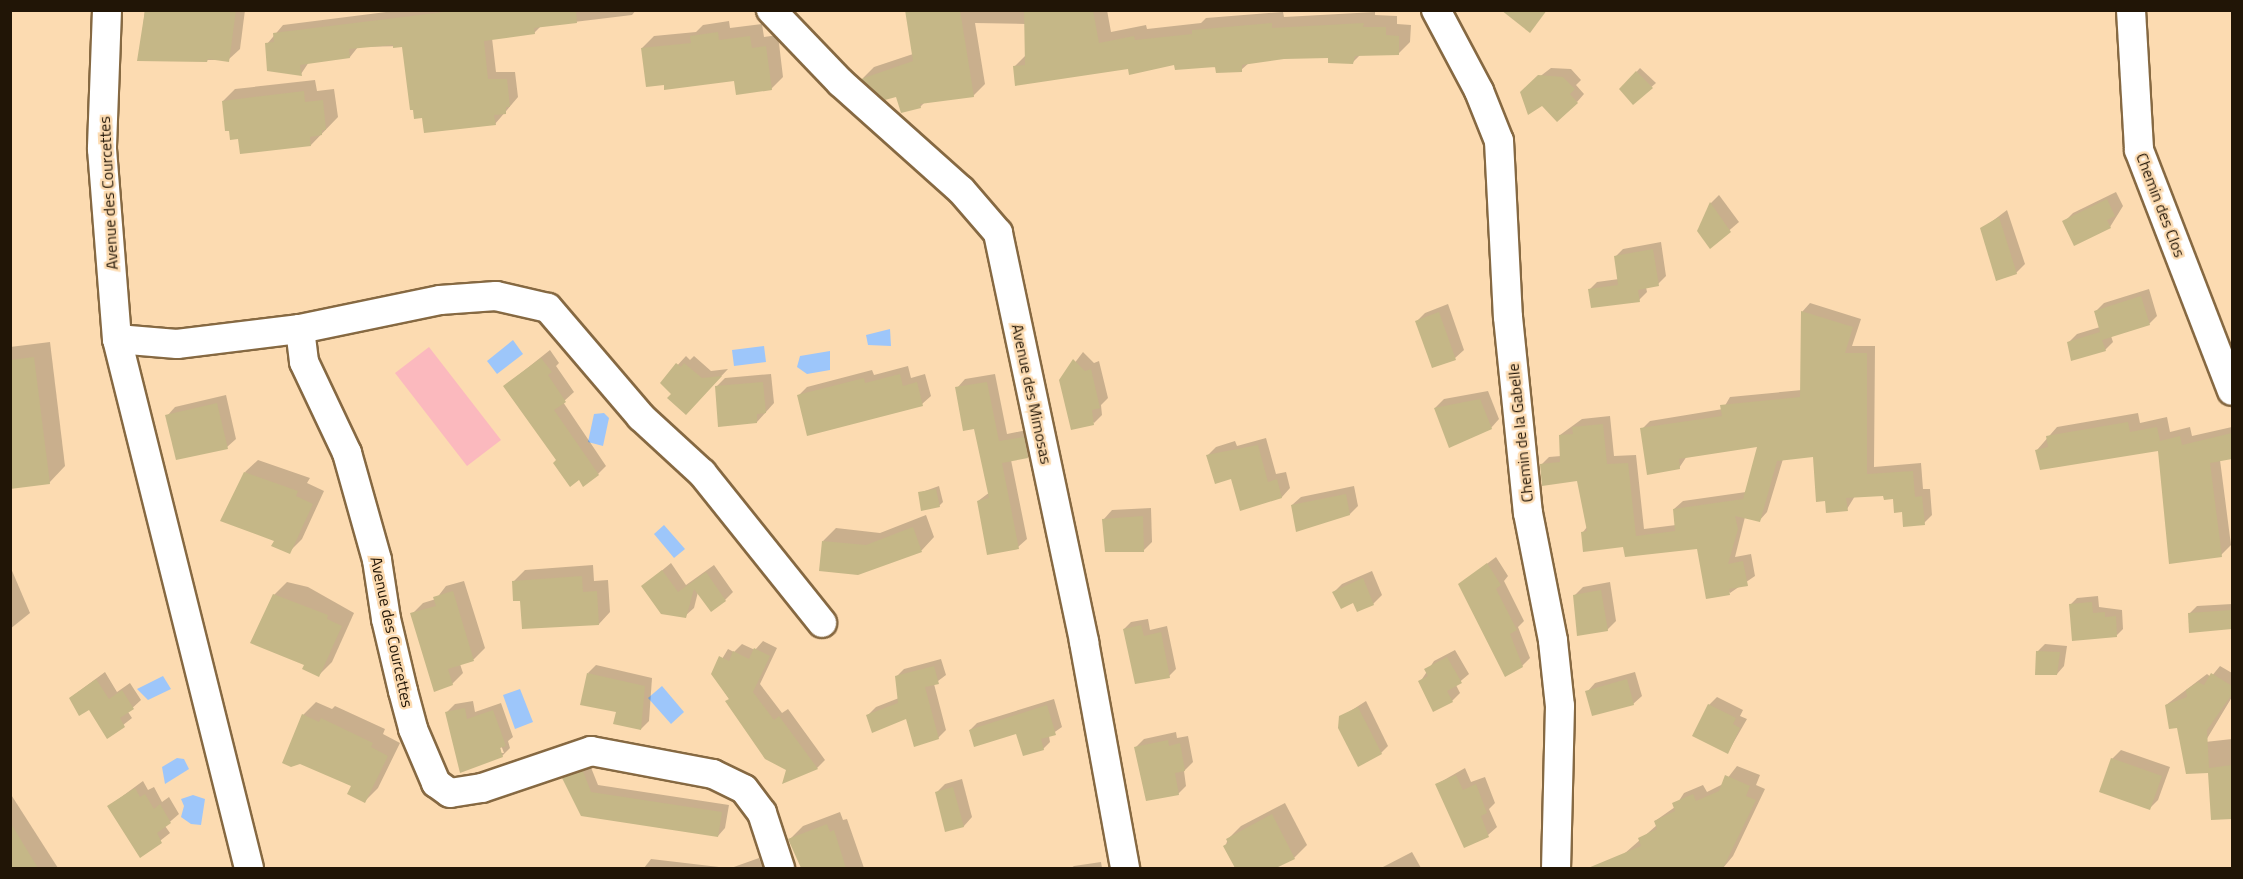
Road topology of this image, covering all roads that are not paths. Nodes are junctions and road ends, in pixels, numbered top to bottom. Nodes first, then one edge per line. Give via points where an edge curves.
1 (107, 10) edge
2 (771, 10) edge
3 (1436, 10) edge
4 (2131, 10) edge
5 (300, 329) junction
6 (117, 339) junction
7 (2232, 391) edge
8 (822, 623) dead end
9 (249, 868) edge
10 (780, 868) edge
11 (1125, 868) edge
12 (1556, 868) edge

1 - 6 street, Avenue des Courcettes via 102,149
2 - 11 street, Avenue des Mimosas via 840,82 961,190 998,233 1084,642
3 - 12 street, Chemin de la Gabelle via 1479,91 1499,141 1508,317 1528,513 1553,641 1560,706
4 - 7 street, Chemin des Clos via 2139,150
5 - 6 street via 177,344
5 - 8 street via 440,300 496,296 548,308 641,417 702,473
5 - 10 street, Avenue des Courcettes via 304,362 347,453 377,560 405,700 436,783 450,793 482,788 591,751 713,774 744,789 762,813
6 - 9 street, Avenue des Courcettes

